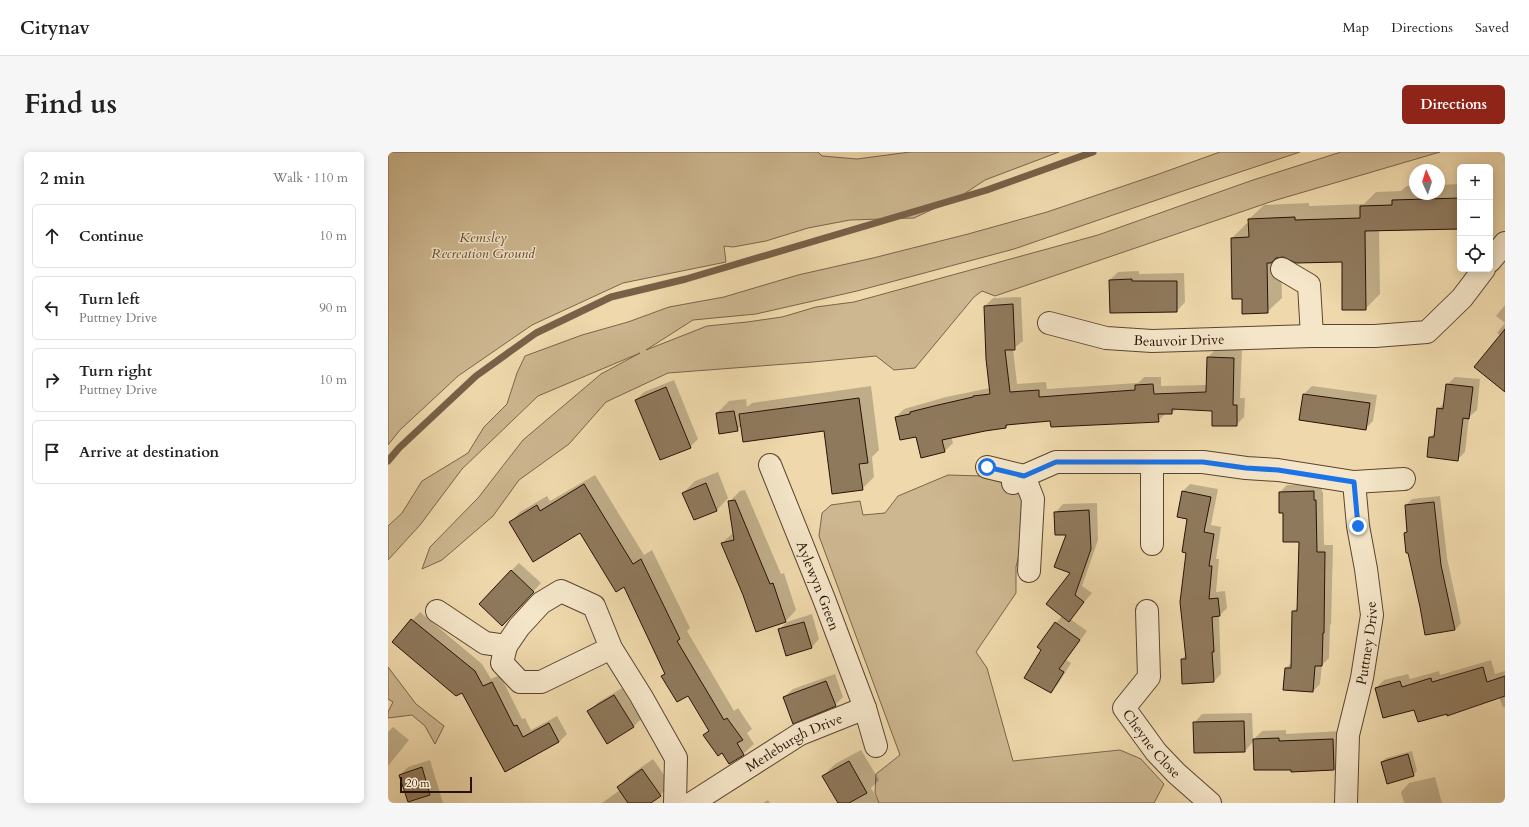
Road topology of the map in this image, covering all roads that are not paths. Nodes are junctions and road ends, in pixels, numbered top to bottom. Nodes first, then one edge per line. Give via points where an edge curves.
1 (1505, 243) edge
2 (1493, 257) edge
3 (1282, 269) dead end
4 (1482, 272) edge
5 (1049, 323) dead end
6 (1312, 336) junction
7 (1152, 462) junction
8 (770, 465) dead end
9 (987, 467) dead end
10 (1018, 479) junction
11 (1404, 479) dead end
12 (1354, 482) junction
13 (1152, 544) dead end
14 (1029, 571) dead end
15 (437, 611) dead end
16 (1146, 611) dead end
17 (506, 646) junction
18 (611, 648) junction
19 (865, 708) junction
20 (876, 746) dead end
21 (675, 803) edge
22 (692, 803) edge
23 (1210, 803) edge
24 (1346, 803) edge

1 - 2 street
3 - 6 street via 1309,284
4 - 6 street, Beauvoir Drive via 1462,298 1428,332 1374,336
5 - 6 street, Beauvoir Drive via 1106,338 1152,342
7 - 10 street via 1056,462
7 - 12 street via 1203,462
7 - 13 street
8 - 19 street, Aylewyn Green
9 - 10 street
10 - 14 street via 1033,500
11 - 12 street
12 - 24 street, Puttney Drive via 1372,615 1362,678 1348,735
15 - 17 street via 485,643
16 - 23 street, Cheyne Close via 1149,677 1124,708 1156,752
17 - 18 street via 502,663 520,682 541,682
17 - 18 street via 541,603 561,591 594,606
18 - 21 street via 676,758
19 - 20 street
19 - 22 street, Merleburgh Drive via 800,734

